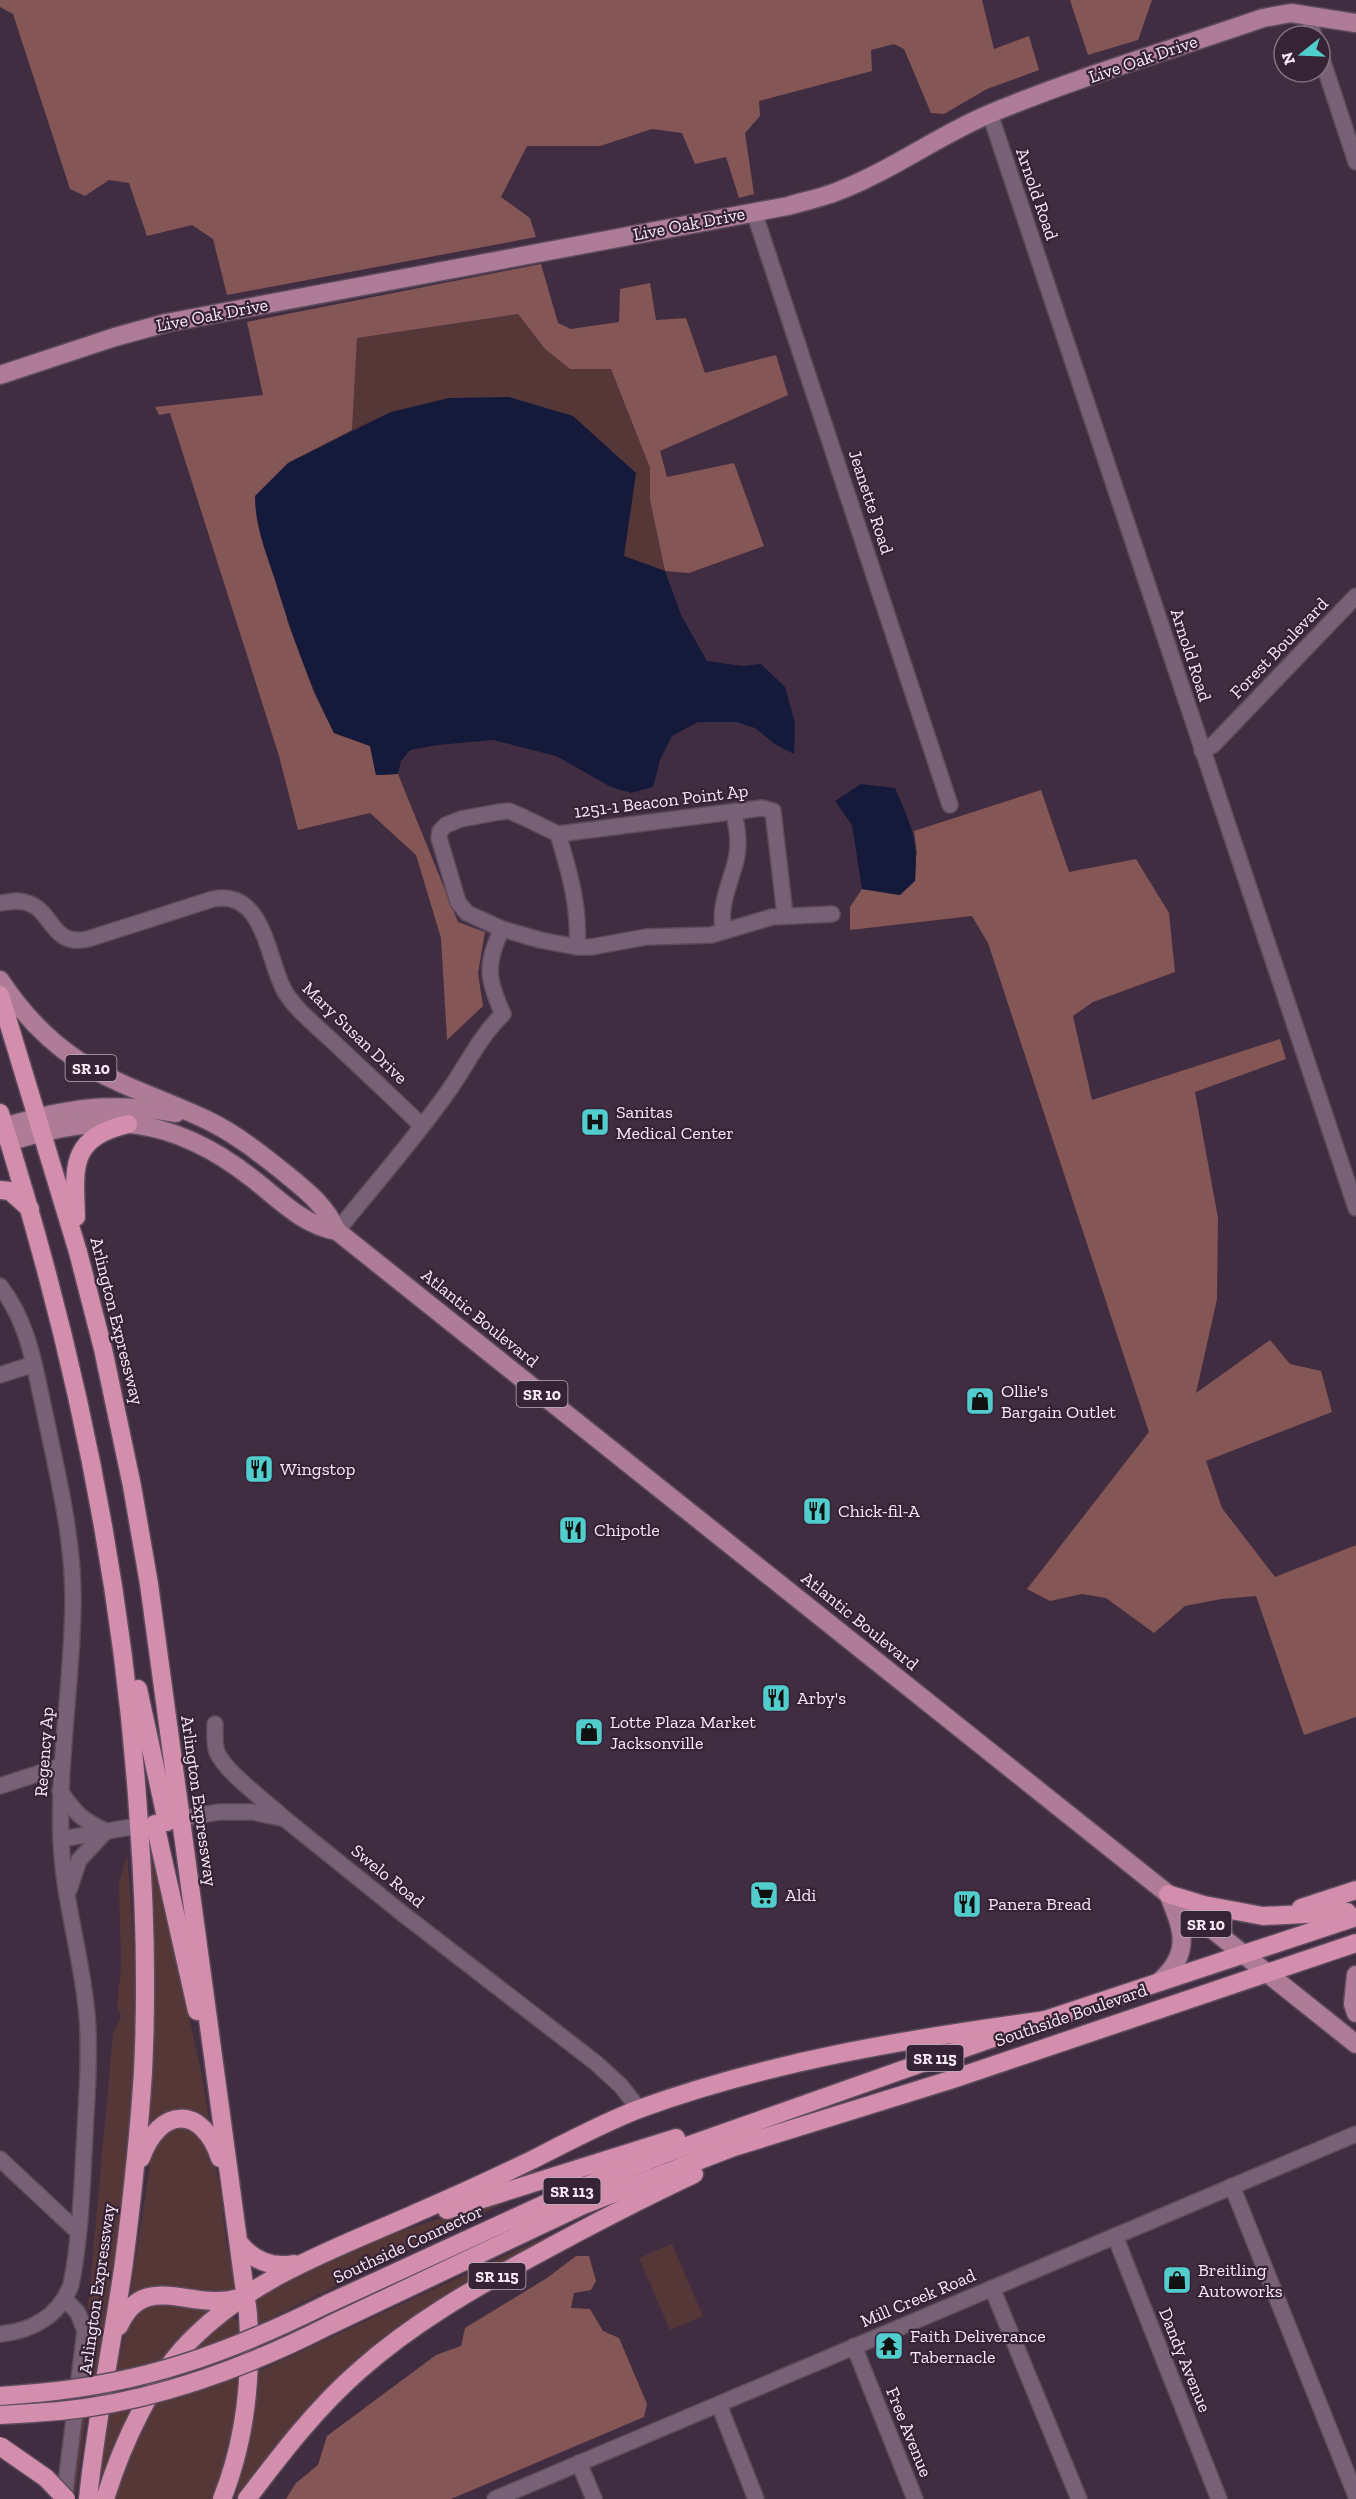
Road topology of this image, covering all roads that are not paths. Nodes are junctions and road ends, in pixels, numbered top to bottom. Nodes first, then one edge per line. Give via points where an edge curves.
1 (1308, 16) junction
2 (1356, 23) edge
3 (1310, 24) edge
4 (1330, 84) edge
5 (990, 114) junction
6 (1356, 162) edge
7 (754, 212) junction
8 (0, 375) edge
9 (1356, 596) edge
10 (1202, 751) junction
11 (950, 804) dead end
12 (734, 812) junction
13 (558, 834) junction
14 (2, 904) edge
15 (832, 914) dead end
16 (785, 915) junction
17 (501, 929) junction
18 (723, 930) junction
19 (577, 947) junction
20 (0, 980) edge
21 (0, 995) edge
22 (207, 1120) junction
23 (41, 1124) junction
24 (128, 1124) junction
25 (422, 1126) junction
26 (3, 1131) edge
27 (0, 1190) edge
28 (1356, 1208) edge
29 (30, 1210) junction
30 (337, 1231) junction
31 (78, 1252) junction
32 (0, 1286) edge
33 (34, 1364) junction
34 (0, 1375) edge
35 (110, 1561) junction
36 (215, 1724) dead end
37 (61, 1766) junction
38 (0, 1786) edge
39 (60, 1791) junction
40 (285, 1819) junction
41 (161, 1823) junction
42 (106, 1832) junction
43 (61, 1839) junction
44 (1356, 1890) edge
45 (1168, 1894) junction
46 (67, 1899) junction
47 (1356, 1911) edge
48 (1263, 1916) junction
49 (1356, 1917) edge
50 (1356, 1943) edge
51 (1243, 1954) junction
52 (1266, 1972) junction
53 (1356, 1975) edge
54 (1159, 1982) junction
55 (1356, 2013) edge
56 (1046, 2020) junction
57 (1356, 2044) edge
58 (825, 2096) junction
59 (639, 2109) junction
60 (221, 2115) junction
61 (800, 2128) junction
62 (1355, 2139) edge
63 (0, 2159) edge
64 (133, 2185) junction
65 (1232, 2186) junction
66 (235, 2211) junction
67 (77, 2231) junction
68 (368, 2235) junction
69 (1115, 2236) junction
70 (240, 2244) junction
71 (307, 2260) junction
72 (992, 2288) junction
73 (246, 2294) junction
74 (64, 2299) junction
75 (0, 2334) edge
76 (854, 2346) junction
77 (108, 2362) junction
78 (0, 2396) edge
79 (718, 2405) junction
80 (0, 2415) edge
81 (0, 2446) edge
82 (579, 2463) junction
83 (1356, 2496) edge
84 (65, 2499) edge
85 (88, 2499) edge
86 (105, 2499) edge
87 (222, 2499) edge
88 (247, 2499) edge
89 (495, 2499) edge
90 (594, 2499) edge
91 (756, 2499) edge
92 (915, 2499) edge
93 (1079, 2499) edge
94 (1219, 2499) edge

1 - 2 main road, Live Oak Drive
1 - 3 street
1 - 5 main road, Live Oak Drive via 1291,13 1263,18
4 - 6 street
5 - 7 main road, Live Oak Drive via 838,191
5 - 10 street, Arnold Road
7 - 8 main road, Live Oak Drive via 166,323
7 - 11 street, Jeanette Road
9 - 10 street, Forest Boulevard via 1213,745
10 - 28 street, Arnold Road
12 - 13 street, 1251-1 Beacon Point Ap
12 - 16 street, 1251-1 Beacon Point Ap via 762,808 773,812
12 - 18 street via 738,840 723,902
13 - 17 street, 1251-1 Beacon Point Ap via 509,811 461,819 440,831 458,902 467,913
13 - 19 street via 574,887
14 - 25 street, Mary Susan Drive via 32,904 60,934 80,940 213,899 240,901 258,924 289,997
15 - 16 street
16 - 18 street, 1251-1 Beacon Point Ap
17 - 19 street, 1251-1 Beacon Point Ap
17 - 25 street via 489,959 489,974 503,1014
18 - 19 street, 1251-1 Beacon Point Ap via 711,935 646,937
20 - 22 main road, Atlantic Boulevard / SR 10 via 40,1030 78,1060
21 - 23 highway
22 - 23 main road via 109,1107 69,1110
22 - 30 main road, Atlantic Boulevard / SR 10 via 249,1145 317,1199
23 - 24 main road, Atlantic Boulevard / SR 10
23 - 26 main road, Atlantic Boulevard / SR 10
23 - 31 highway, Arlington Expressway
24 - 30 main road, Atlantic Boulevard / SR 10 via 168,1132 205,1147 239,1168 302,1218
24 - 31 highway via 94,1137 80,1154 75,1182
25 - 30 street
26 - 29 highway, Arlington Expressway
27 - 29 highway via 10,1191
29 - 35 highway, Arlington Expressway via 71,1364
30 - 45 main road, Atlantic Boulevard / SR 10
31 - 41 highway, Arlington Expressway via 136,1506
32 - 33 street, Regency Ap via 17,1311
33 - 34 street
33 - 37 street, Regency Ap via 64,1502 72,1565 71,1658
35 - 41 highway
35 - 41 highway, Arlington Expressway via 129,1702
36 - 40 street via 218,1754 227,1768
37 - 38 street
37 - 39 street, Regency Ap
39 - 42 street via 86,1822
39 - 43 street, Regency Ap
40 - 41 street, Swelo Road via 253,1812 219,1812
40 - 59 street, Swelo Road via 596,2063
41 - 42 street, Swelo Road
41 - 60 highway
41 - 60 highway, Arlington Expressway
41 - 64 highway, Arlington Expressway via 145,1928 141,2095
42 - 43 street, Swelo Road
42 - 46 street via 79,1860
43 - 46 street, Regency Ap
44 - 48 highway
45 - 48 highway
45 - 51 main road, Atlantic Boulevard / SR 10
45 - 54 main road via 1180,1921 1182,1944 1178,1963
46 - 67 street, Regency Ap via 87,2018 85,2136
47 - 48 highway
49 - 51 highway, Southside Boulevard
50 - 52 highway, Southside Boulevard / SR 115
51 - 52 main road, Atlantic Boulevard
51 - 54 highway, Southside Boulevard / SR 115
52 - 57 main road, Atlantic Boulevard
52 - 61 highway, Southside Boulevard / SR 115
53 - 55 main road
54 - 56 highway, Southside Boulevard / SR 115
56 - 58 highway, Southside Boulevard / SR 115
56 - 59 highway via 930,2035 750,2075
58 - 68 highway, SR 115
58 - 78 highway, Southside Connector / SR 113, bridge via 573,2191 226,2351 98,2385
59 - 68 highway
60 - 66 highway, Arlington Expressway
61 - 80 highway, SR 113, bridge via 731,2148 583,2205 273,2352 198,2381 98,2406
61 - 88 highway, SR 115 via 585,2228 432,2315 360,2369 294,2438
62 - 65 street, Mill Creek Road
63 - 67 street
64 - 66 highway via 153,2133 167,2122 189,2120 202,2126 212,2138
64 - 77 highway, Arlington Expressway
65 - 69 street, Mill Creek Road
65 - 83 street
66 - 70 highway, Arlington Expressway
67 - 74 street, Regency Ap via 73,2276
68 - 71 highway, SR 115
69 - 72 street, Mill Creek Road
69 - 94 street, Dandy Avenue
70 - 71 highway via 253,2256 273,2265
70 - 73 highway, Arlington Expressway
71 - 73 highway, SR 115
72 - 76 street, Mill Creek Road
72 - 93 street
73 - 77 highway via 217,2301 159,2295 140,2298 123,2316
73 - 86 highway, SR 115 via 193,2337 164,2375 122,2450
73 - 87 highway, Arlington Expressway via 250,2354 247,2405 242,2437
74 - 75 street, Regency Ap via 45,2321 18,2332
74 - 84 street via 78,2313 85,2331
76 - 79 street, Mill Creek Road
76 - 92 street, Free Avenue
77 - 85 highway, Arlington Expressway
79 - 82 street, Mill Creek Road
79 - 91 street
81 - 84 highway, bridge via 46,2478
82 - 89 street, Mill Creek Road
82 - 90 street

